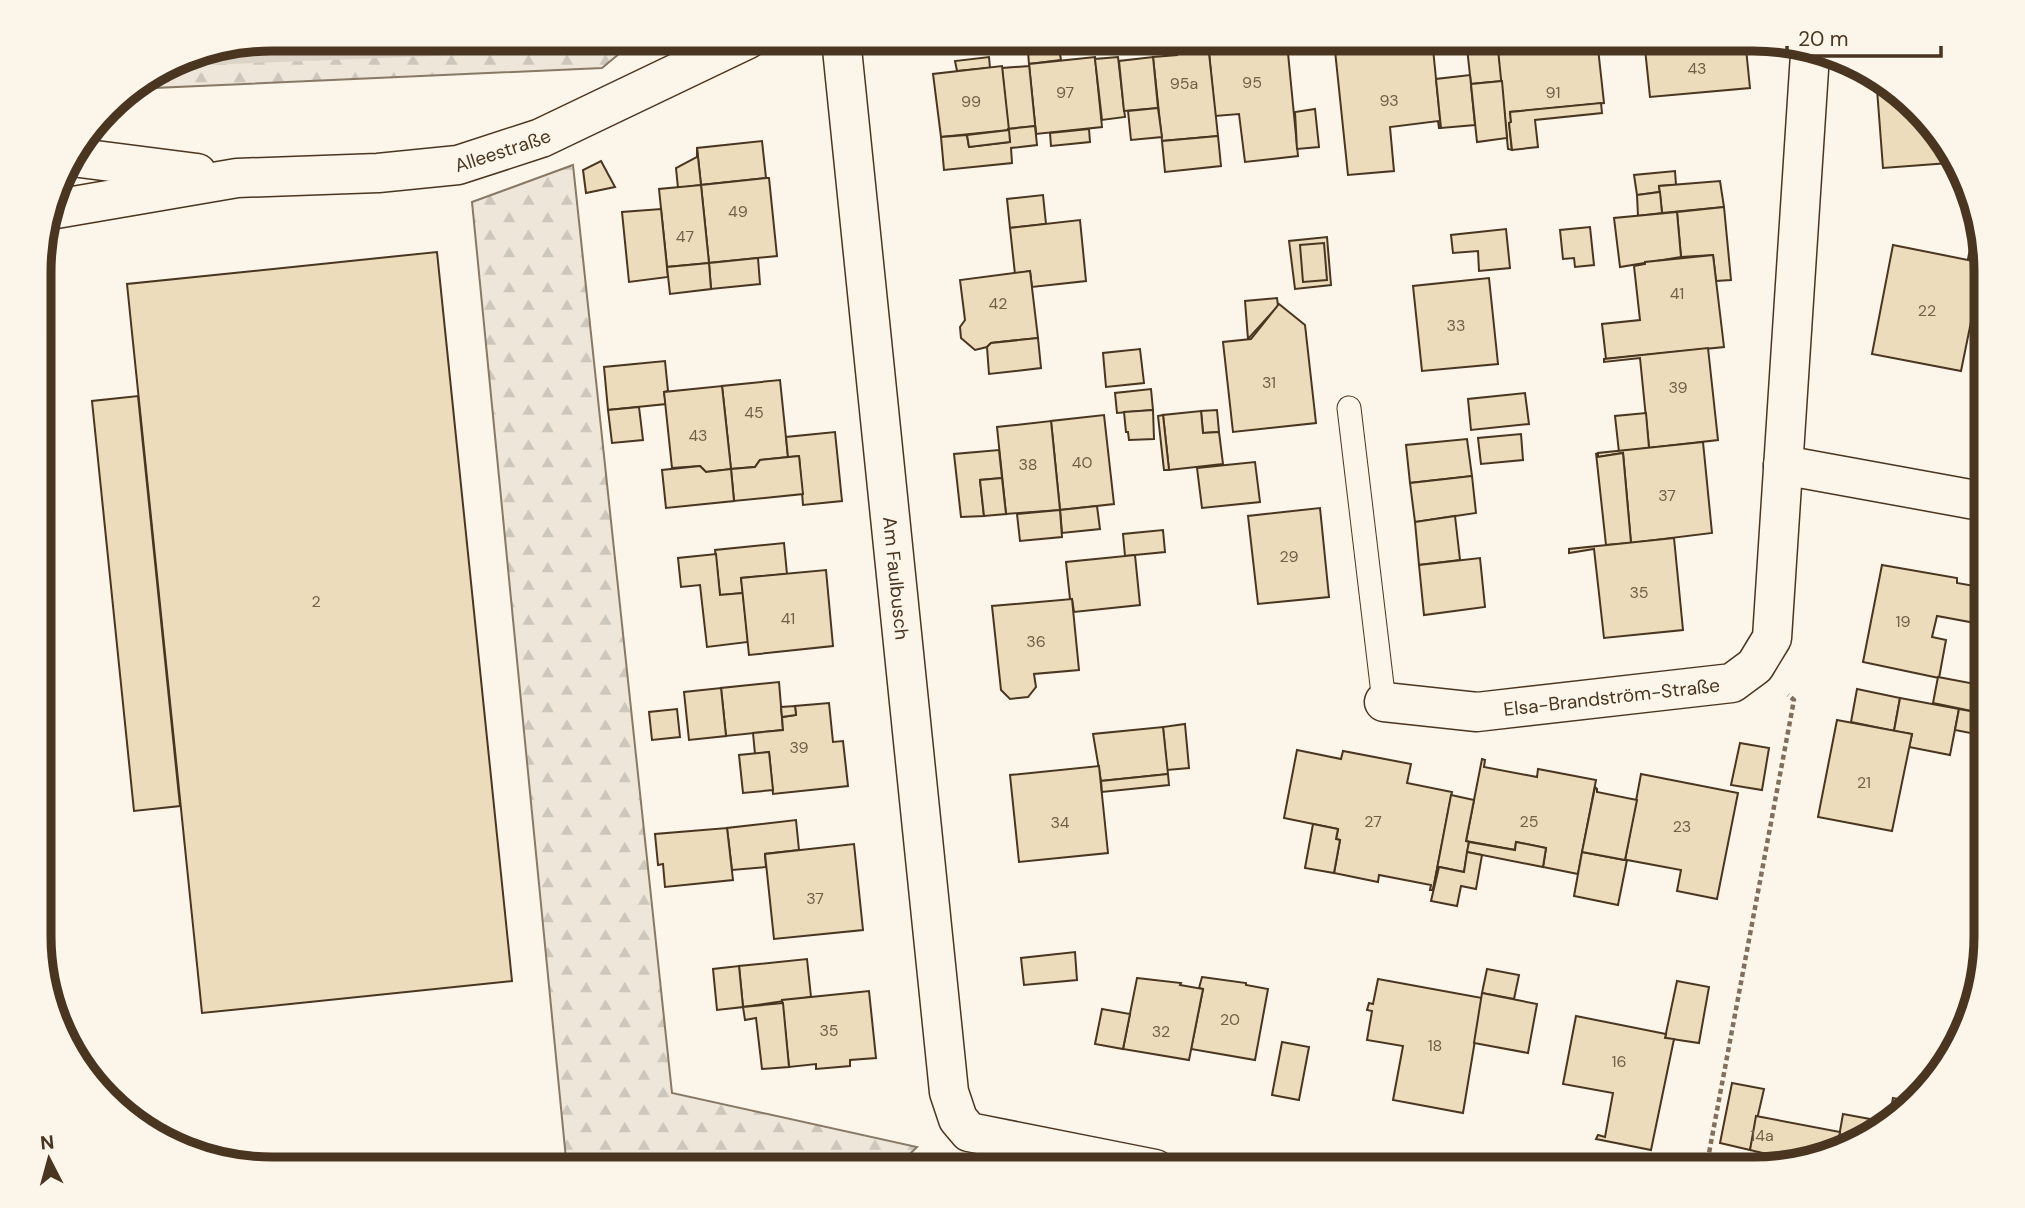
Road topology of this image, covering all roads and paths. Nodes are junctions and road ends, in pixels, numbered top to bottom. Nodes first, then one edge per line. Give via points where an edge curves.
1 (721, 51) edge
2 (842, 51) edge
3 (1810, 58) edge
4 (82, 158) edge
5 (237, 178) junction
6 (60, 207) edge
7 (1349, 408) dead end
8 (1783, 465) junction
9 (1974, 500) edge
10 (1755, 666) junction
11 (1384, 702) joint
12 (1095, 1157) edge
13 (1708, 1157) edge

1 - 5 street, Alleestraße via 541,138 458,165
2 - 12 street, Am Faulbusch via 949,1092 958,1119 969,1132
3 - 8 street, Elsa-Brandström-Straße
4 - 5 street, Alleestraße
5 - 6 street, Alleestraße
7 - 11 lane
8 - 9 street
8 - 10 street, Elsa-Brandström-Straße via 1772,638
10 - 11 street, Elsa-Brandström-Straße via 1732,683 1477,712
10 - 13 path via 1794,700

